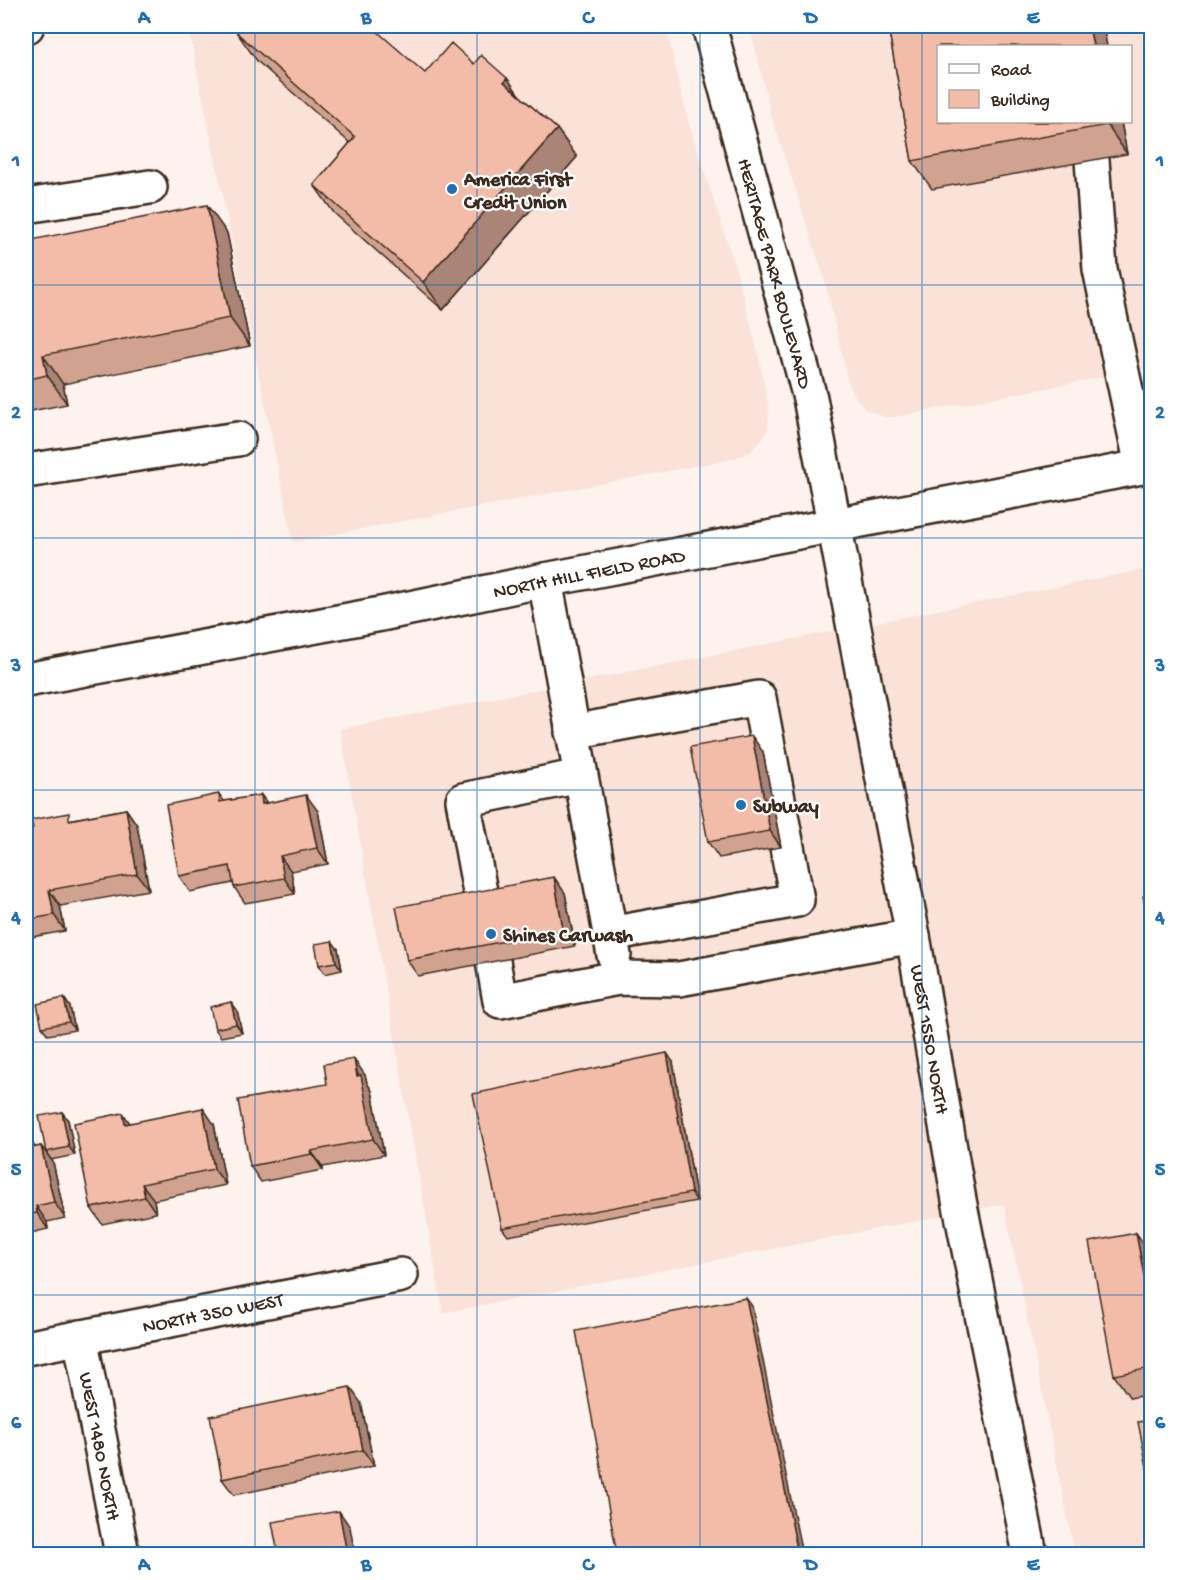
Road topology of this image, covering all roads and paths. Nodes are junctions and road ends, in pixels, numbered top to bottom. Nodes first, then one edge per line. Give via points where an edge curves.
1 (709, 26) edge
2 (1092, 160) edge
3 (150, 187) dead end
4 (26, 206) edge
5 (238, 439) dead end
6 (1147, 466) edge
7 (26, 471) edge
8 (836, 524) junction
9 (545, 580) junction
10 (26, 680) edge
11 (572, 732) junction
12 (580, 776) junction
13 (483, 908) edge
14 (610, 934) junction
15 (913, 936) junction
16 (493, 962) edge
17 (618, 978) junction
18 (401, 1275) dead end
19 (80, 1337) junction
20 (26, 1348) edge
21 (122, 1554) edge
22 (1030, 1554) edge

1 - 8 street, HERITAGE PARK BOULEVARD via 810,398
2 - 6 street via 1100,269
3 - 4 street
5 - 7 street
6 - 8 street, NORTH HILL FIELD ROAD
8 - 9 street, NORTH HILL FIELD ROAD
8 - 15 street, WEST 1550 NORTH
9 - 10 street, NORTH HILL FIELD ROAD
9 - 11 street
11 - 12 street
11 - 14 street via 759,698 797,900
12 - 13 street via 463,800
12 - 14 street
14 - 17 street
15 - 17 street via 679,979
15 - 22 street, WEST 1550 NORTH via 959,1200
16 - 17 street via 500,1001
18 - 19 street, NORTH 350 WEST
19 - 20 street, NORTH 350 WEST
19 - 21 street, WEST 1480 NORTH

